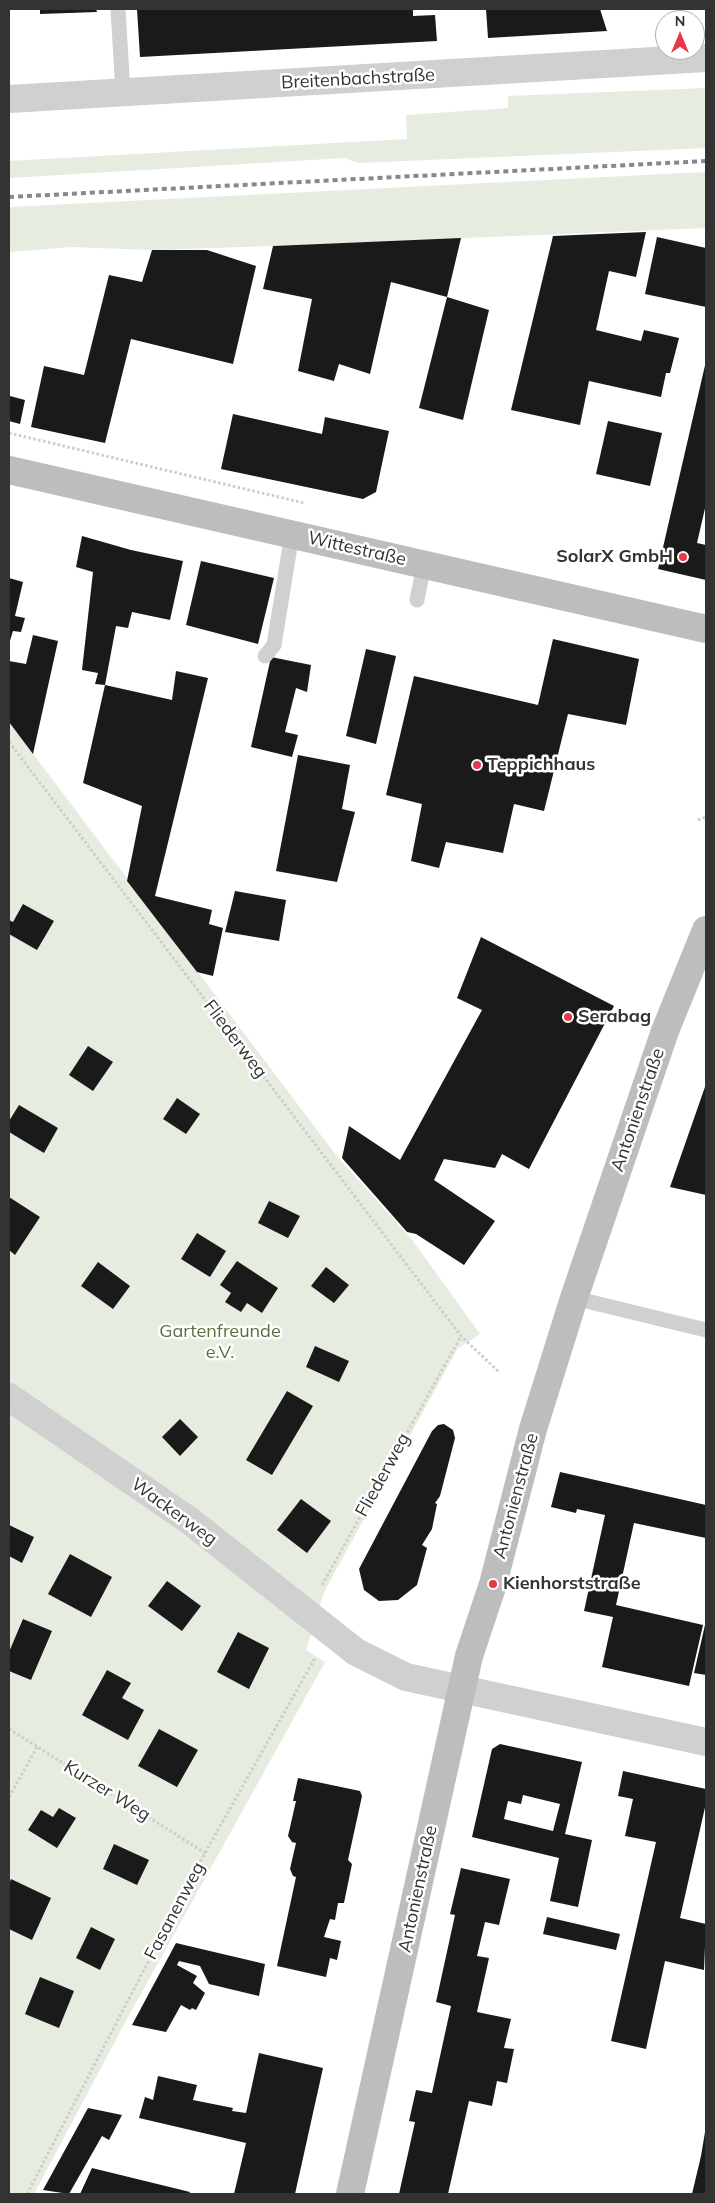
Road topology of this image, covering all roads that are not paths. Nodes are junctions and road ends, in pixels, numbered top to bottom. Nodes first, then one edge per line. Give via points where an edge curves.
1 (118, 9) edge
2 (706, 58) edge
3 (122, 92) junction
4 (9, 99) edge
5 (9, 470) edge
6 (292, 534) junction
7 (424, 565) junction
8 (417, 600) dead end
9 (706, 629) edge
10 (265, 656) dead end
11 (706, 930) edge
12 (574, 1298) junction
13 (706, 1330) edge
14 (9, 1397) edge
15 (462, 1690) junction
16 (706, 1742) edge
17 (350, 2194) edge

1 - 3 lane
2 - 3 street, Breitenbachstraße
3 - 4 street, Breitenbachstraße
5 - 6 main road, Wittestraße
6 - 7 main road, Wittestraße
6 - 10 lane via 274,645
7 - 8 lane
7 - 9 main road, Wittestraße
11 - 12 main road, Antonienstraße via 665,1031
12 - 13 lane
12 - 15 main road, Antonienstraße via 533,1428
14 - 15 street, Wackerweg via 190,1521 356,1652 406,1677
15 - 16 street
15 - 17 main road, Antonienstraße

